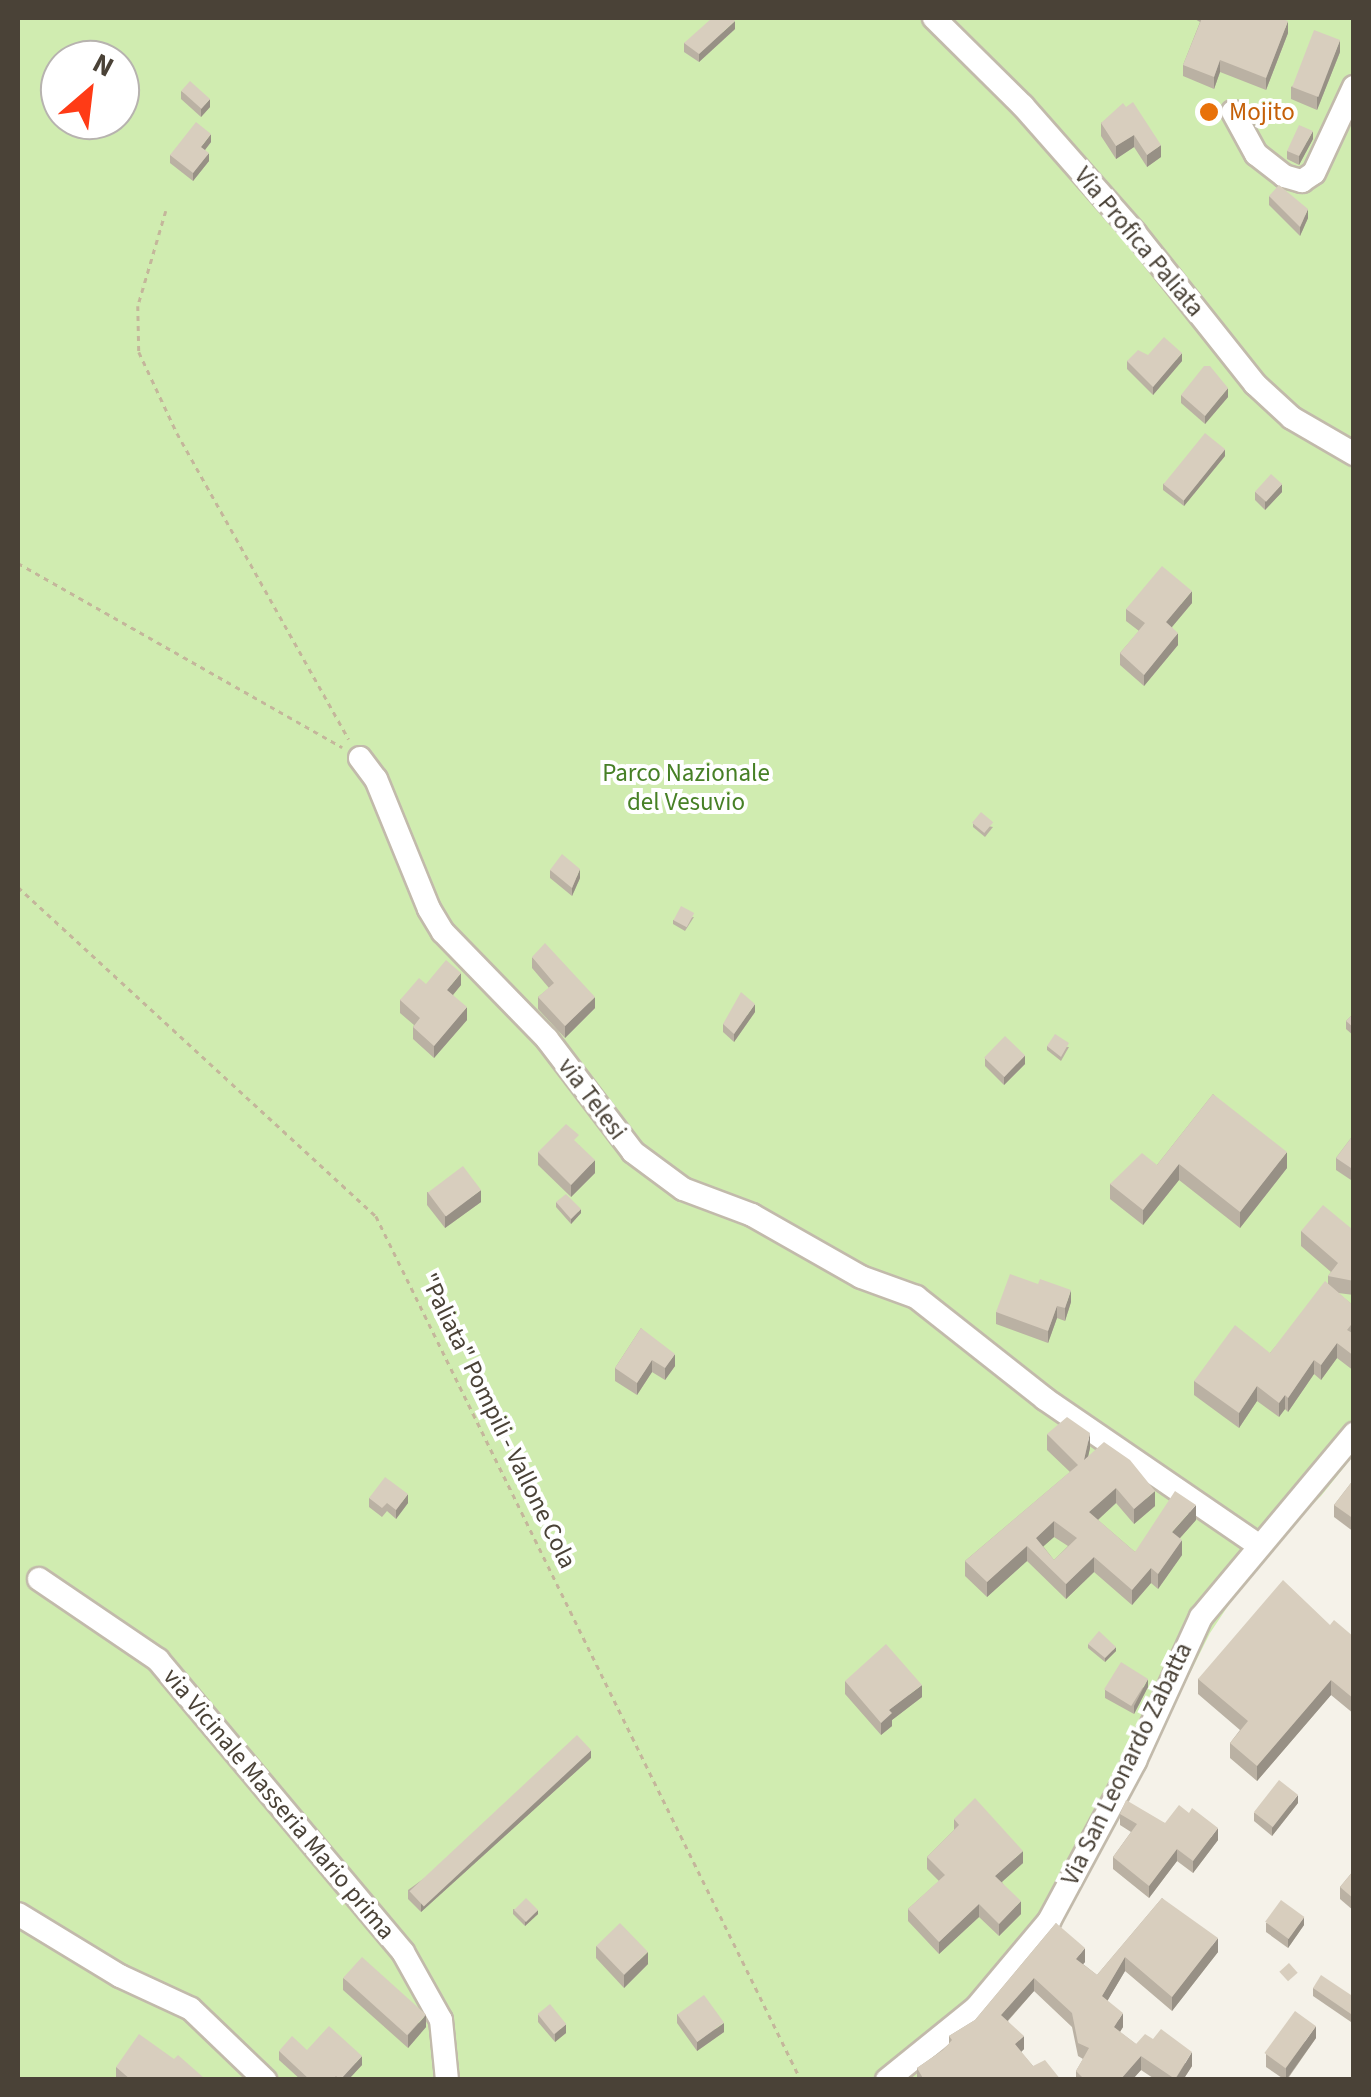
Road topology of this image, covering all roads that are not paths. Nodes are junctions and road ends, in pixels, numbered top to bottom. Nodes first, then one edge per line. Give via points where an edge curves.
1 (934, 18) edge
2 (1354, 87) edge
3 (1234, 112) dead end
4 (1354, 454) edge
5 (360, 758) road end
6 (1352, 1438) edge
7 (1260, 1546) junction
8 (39, 1580) dead end
9 (18, 1914) edge
10 (896, 2077) edge
11 (265, 2080) edge
12 (447, 2080) edge

1 - 4 street, Via Profica Paliata via 1086,176 1255,384 1292,418
2 - 3 street via 1314,173 1302,181 1256,154
5 - 7 street, via Telesi via 376,779 443,932 547,1038 633,1152 682,1189 752,1215 861,1276 916,1297 1045,1398
6 - 7 street, Via San Leonardo Zabatta
7 - 10 street, Via San Leonardo Zabatta via 1187,1640 1135,1761 1050,1921 976,2008
8 - 12 street, via Vicinale Masseria Mario prima via 158,1660 403,1952 441,2020
9 - 11 street via 120,1976 191,2008

